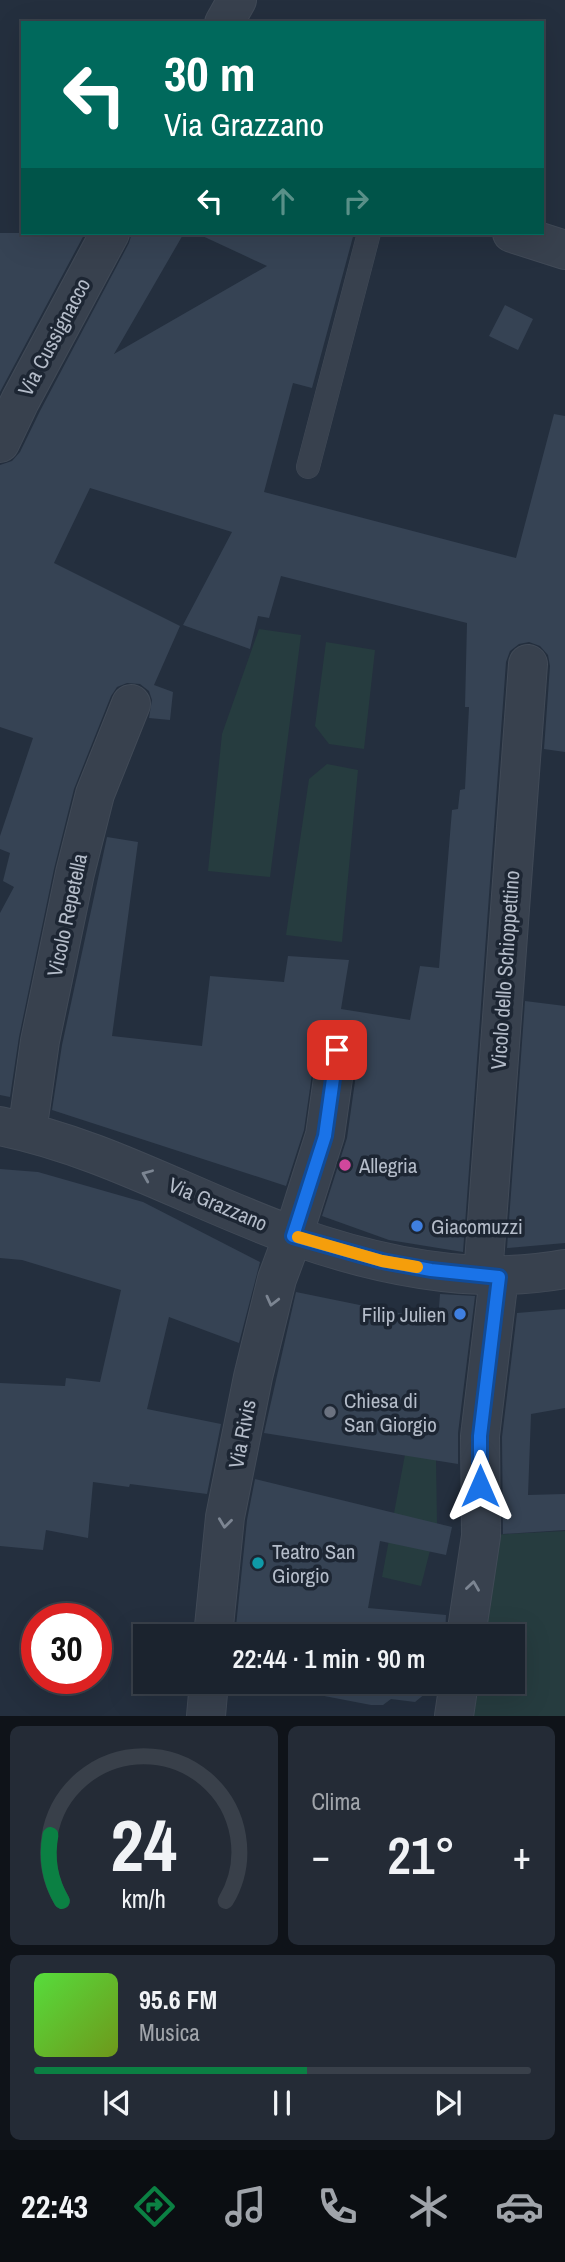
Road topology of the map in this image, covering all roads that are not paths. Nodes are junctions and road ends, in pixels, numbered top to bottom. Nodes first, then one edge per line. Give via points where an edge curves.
1 (237, 0) edge
2 (225, 21) edge
3 (109, 235) edge
4 (368, 235) edge
5 (518, 235) edge
6 (565, 250) edge
7 (0, 443) edge
8 (308, 467) dead end
9 (528, 664) dead end
10 (131, 704) dead end
11 (337, 1050) dead end
12 (14, 1129) edge
13 (293, 1236) junction
14 (565, 1269) edge
15 (491, 1276) junction
16 (215, 1624) edge
17 (468, 1624) edge
18 (208, 1694) edge
19 (457, 1694) edge
20 (206, 1716) edge
21 (454, 1716) edge

1 - 2 street
3 - 7 street, Via Cussignacco
4 - 8 lane
5 - 6 street
9 - 15 street, Vicolo dello Schioppettino
10 - 12 street, Vicolo Repetella via 96,794 40,1041
11 - 13 street, Via Rivis via 325,1136
13 -> 12 street, Via Grazzano via 96,1153
13 - 15 street, Via Grazzano via 382,1261
13 -> 16 street, Via Rivis via 277,1279 245,1415 225,1517
14 - 15 street, Via Grazzano
17 -> 15 street, Vicolo dello Schioppettino via 481,1536 480,1436
18 - 20 street
19 - 21 street

